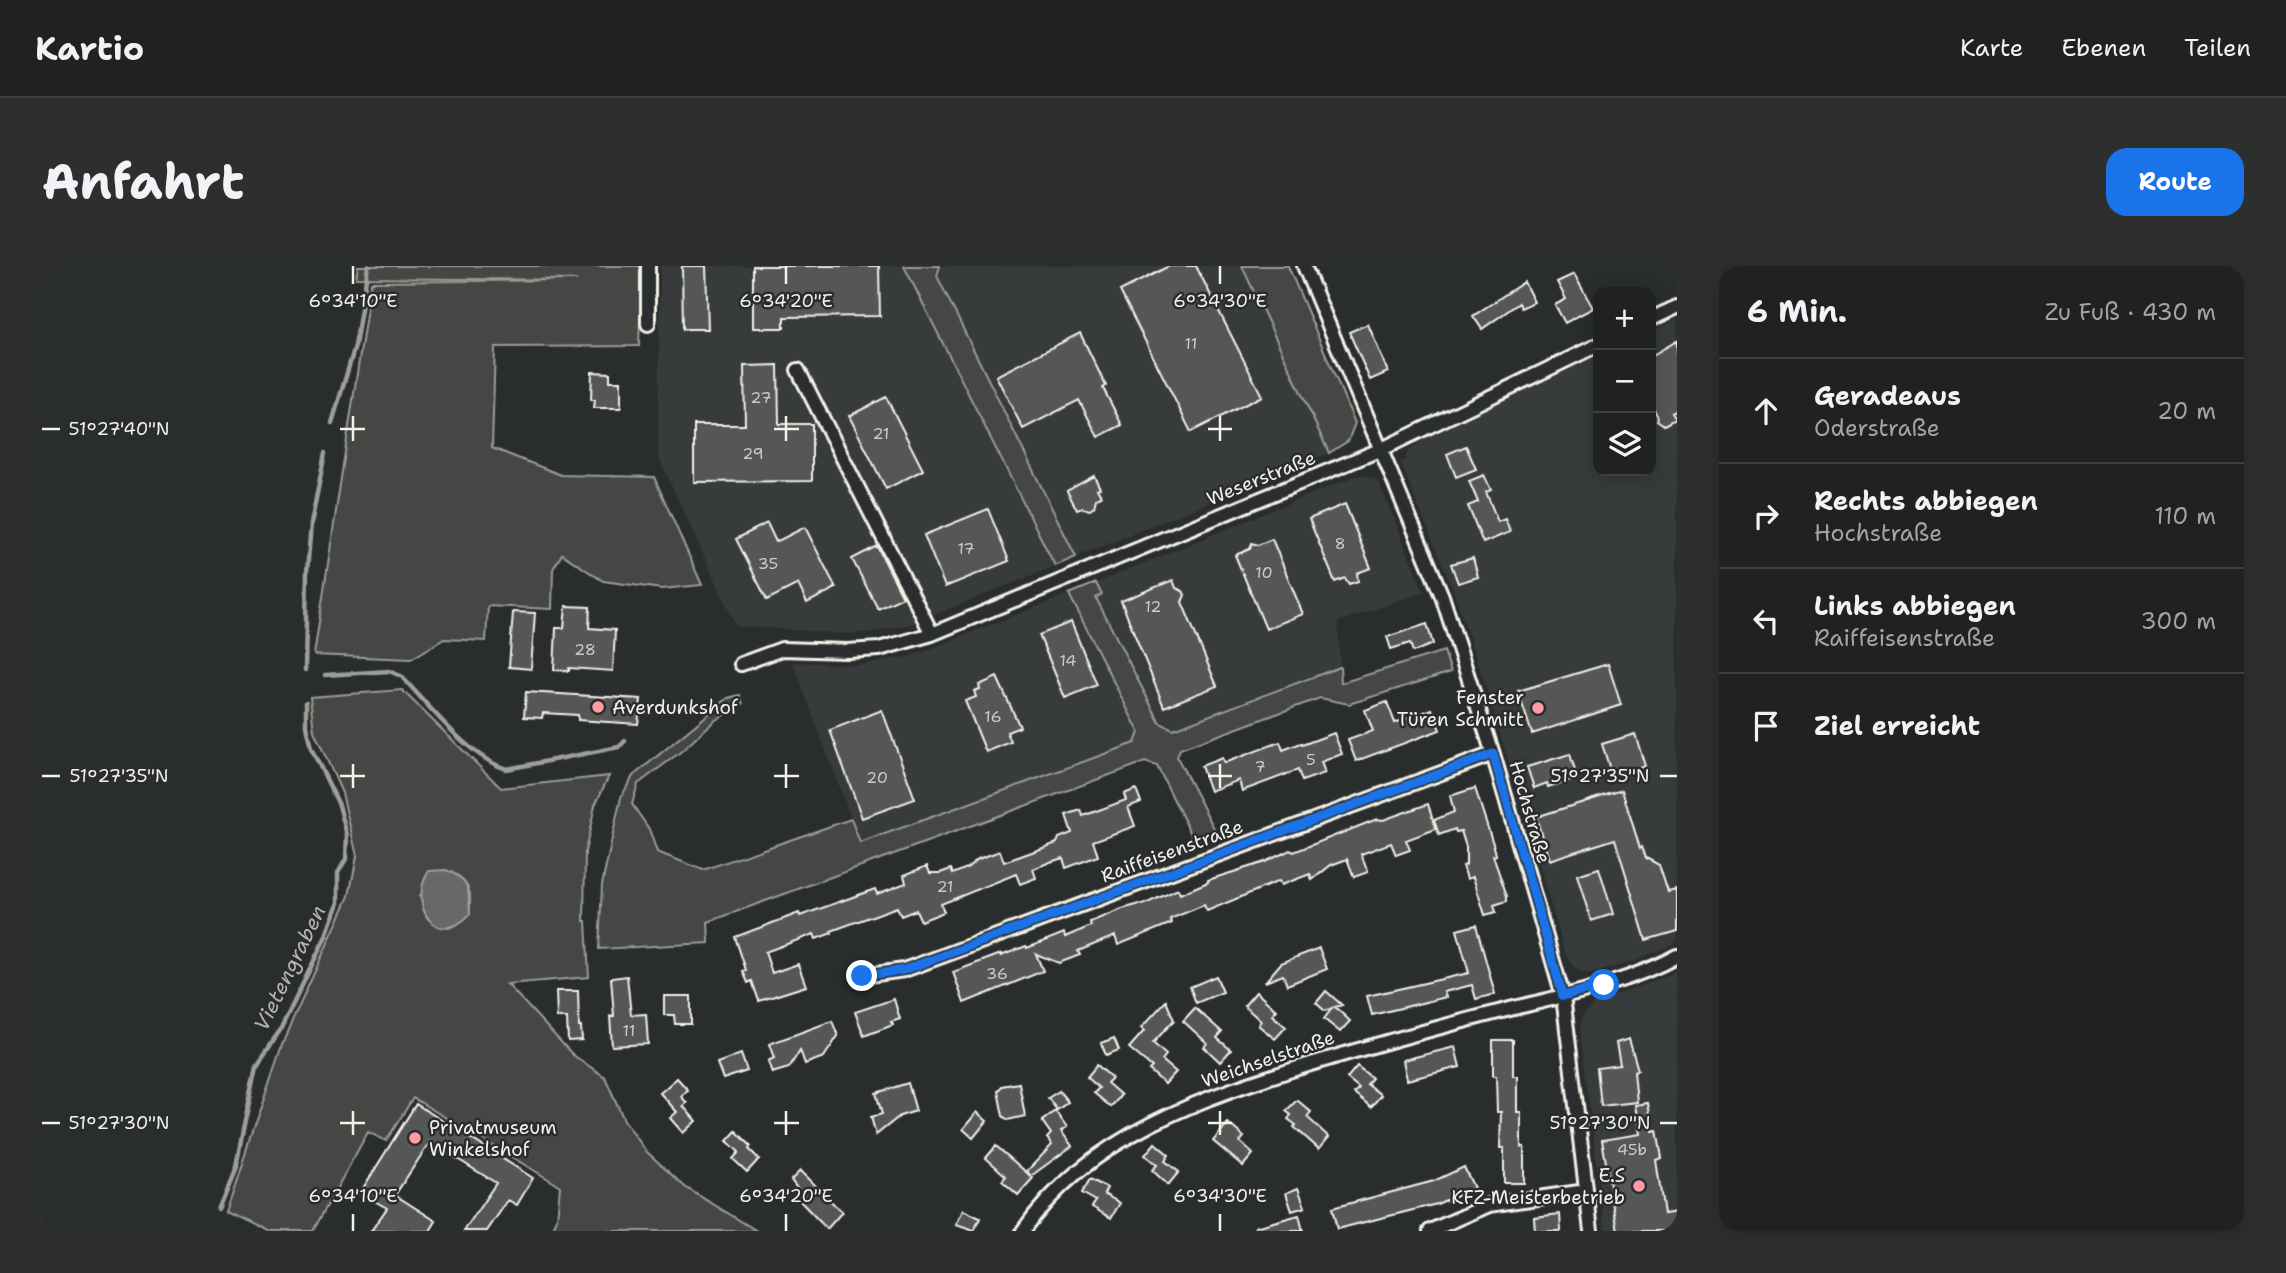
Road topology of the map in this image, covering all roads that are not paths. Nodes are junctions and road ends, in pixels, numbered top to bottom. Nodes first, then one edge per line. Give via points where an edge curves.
1 (649, 266) edge
2 (1304, 266) edge
3 (1677, 307) edge
4 (1656, 317) edge
5 (648, 324) dead end
6 (1593, 347) edge
7 (798, 370) dead end
8 (1382, 449) junction
9 (932, 634) junction
10 (741, 664) dead end
11 (1493, 754) junction
12 (1677, 956) edge
13 (862, 976) dead end
14 (1563, 996) junction
15 (1586, 1191) junction
16 (1023, 1231) edge
17 (1430, 1231) edge
18 (1591, 1231) edge

1 - 5 street
2 - 8 street, Hochstraße
3 - 4 street
6 - 8 street, Weserstraße
7 - 9 street
8 - 9 street, Weserstraße
8 - 11 street, Hochstraße via 1442,596
9 - 10 street, Weserstraße via 879,649 782,649
11 - 13 street, Raiffeisenstraße via 904,970
11 - 14 street, Hochstraße
12 - 14 street, Weichselstraße via 1631,976
14 - 15 street, Hochstraße
14 - 16 street, Weichselstraße via 1388,1040 1184,1109 1102,1152 1069,1178
15 - 17 street via 1489,1205
15 - 18 street, Hochstraße

